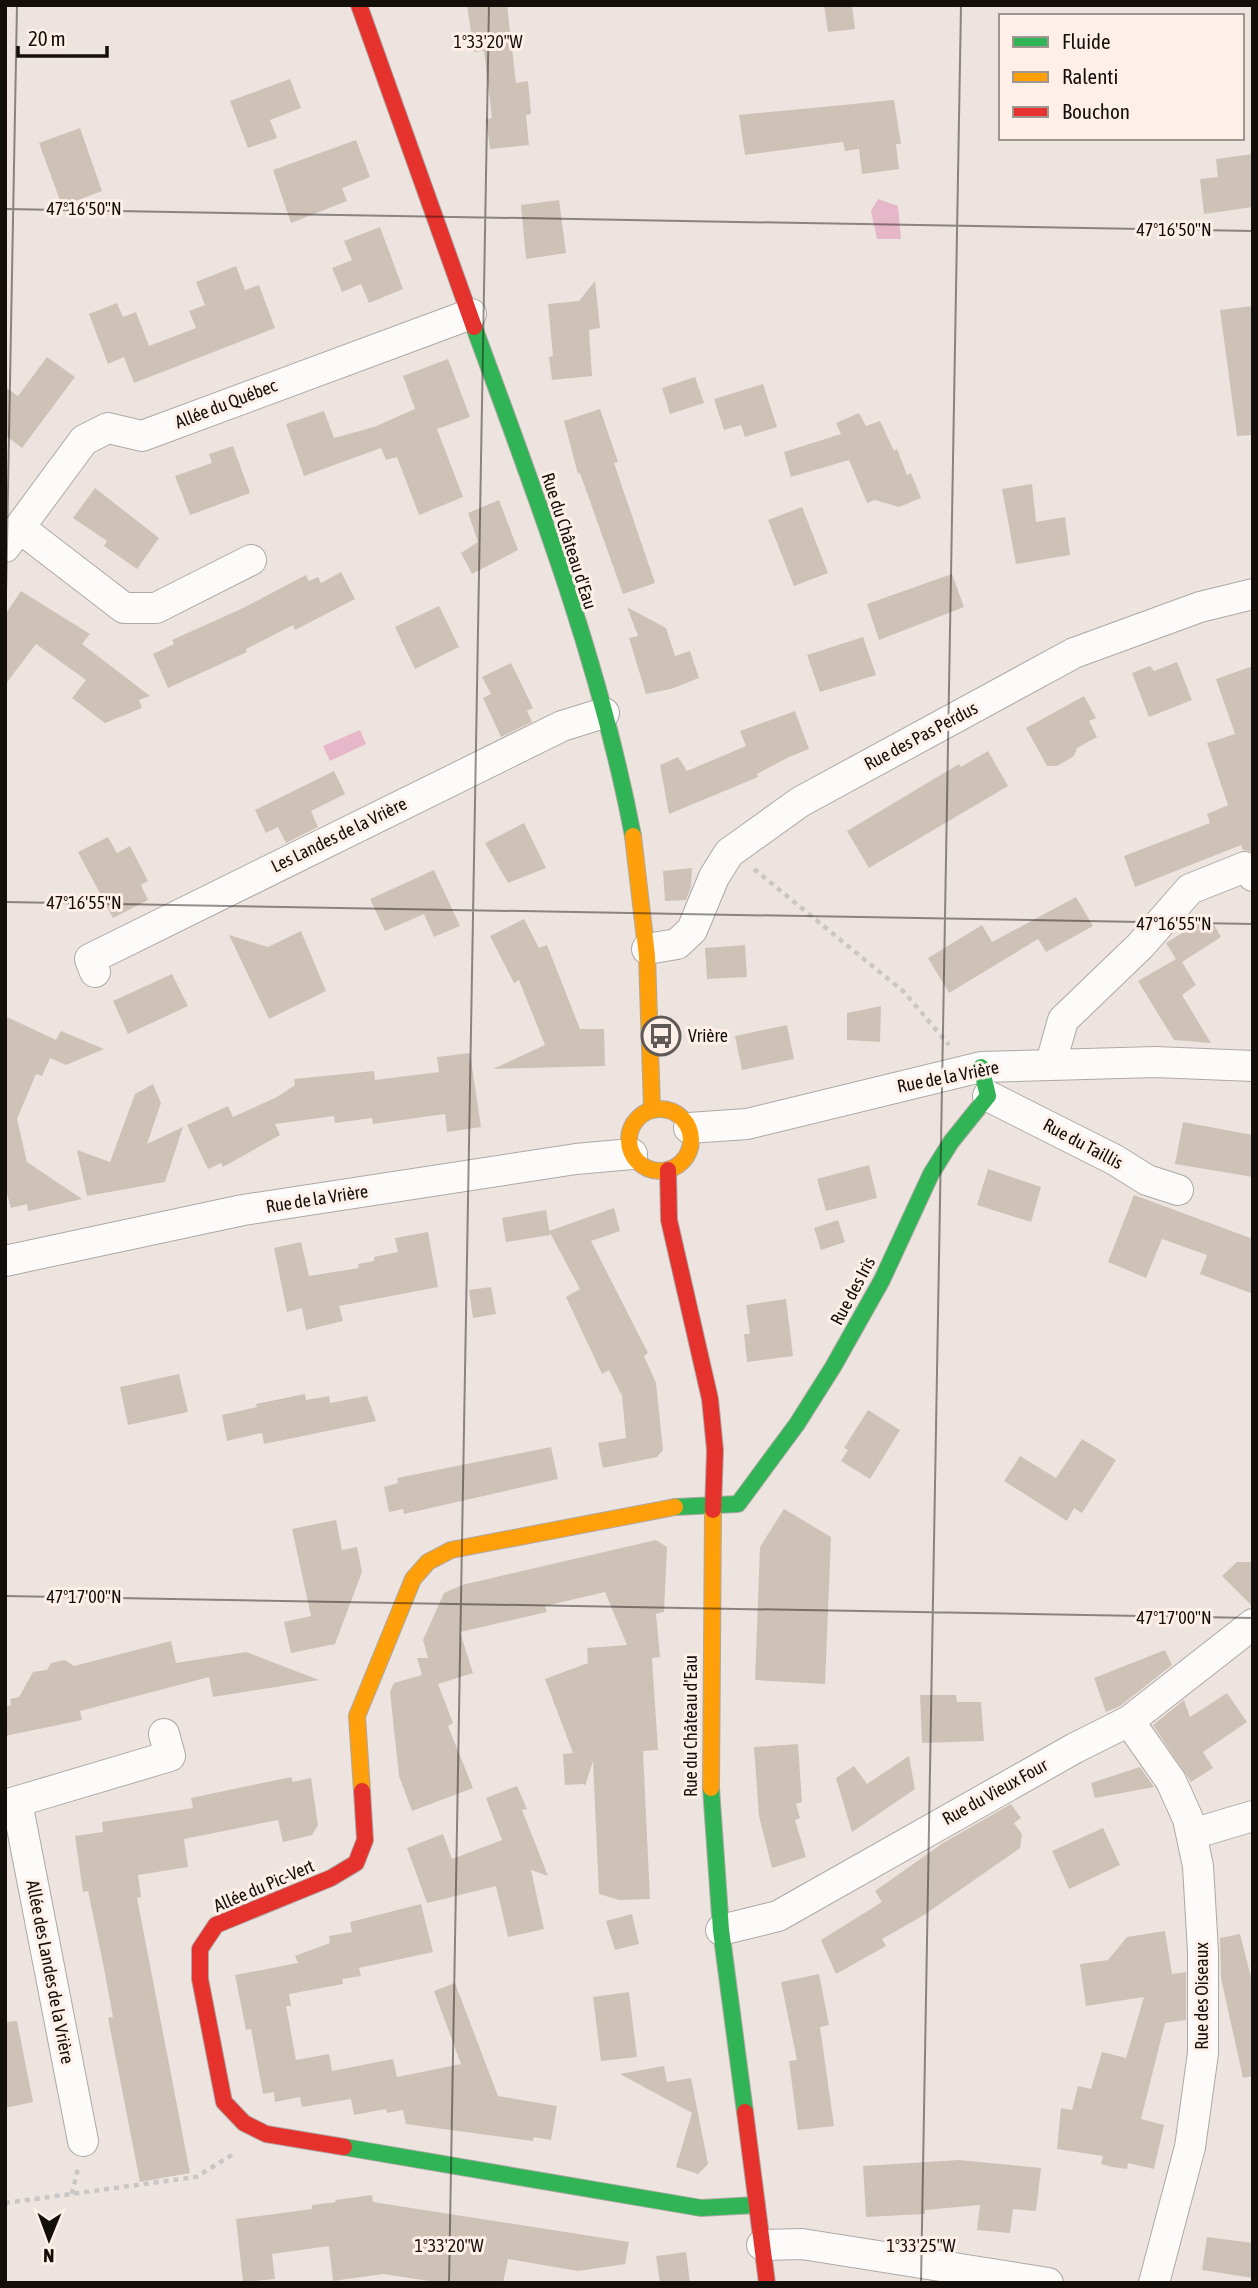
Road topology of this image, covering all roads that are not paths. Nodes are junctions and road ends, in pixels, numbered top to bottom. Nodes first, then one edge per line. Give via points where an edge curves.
1 (359, 5) edge
2 (471, 314) junction
3 (13, 538) edge
4 (251, 560) dead end
5 (1253, 594) edge
6 (604, 713) junction
7 (1253, 876) edge
8 (647, 949) junction
9 (95, 972) dead end
10 (1051, 1063) junction
11 (1253, 1066) edge
12 (976, 1078) junction
13 (652, 1108) junction
14 (689, 1128) junction
15 (632, 1154) junction
16 (668, 1170) junction
17 (1178, 1190) dead end
18 (5, 1261) edge
19 (715, 1504) junction
20 (1253, 1624) edge
21 (1129, 1721) junction
22 (164, 1734) dead end
23 (11, 1804) edge
24 (1253, 1816) edge
25 (1192, 1834) junction
26 (721, 1930) junction
27 (83, 2141) dead end
28 (755, 2205) junction
29 (762, 2245) junction
30 (767, 2283) edge
31 (1048, 2283) edge
32 (1154, 2283) edge

1 - 2 street, Rue du Château d'Eau
2 - 3 street, Allée du Québec via 142,436 108,428 84,440
2 - 6 street, Rue du Château d'Eau
3 - 4 street, Allée du Québec via 124,608 156,608
5 - 8 street, Rue des Pas Perdus via 1200,607 1074,653 800,802 729,853 692,930 677,944
6 - 8 street, Rue du Château d'Eau via 628,805
6 - 9 street, Les Landes de la Vrière via 562,726 90,959
7 - 10 street via 1245,867 1190,889 1140,946 1063,1020
8 - 13 street, Rue du Château d'Eau
10 - 11 street, Rue de la Vrière
10 - 12 street, Rue de la Vrière
12 - 14 street, Rue de la Vrière via 747,1124
12 - 17 street, Rue du Taillis via 1147,1180
12 - 19 street, Rue des Iris via 973,1119 951,1142 925,1188 853,1332 771,1462 738,1504
13 - 14 street via 674,1112
13 - 15 street via 629,1133
14 - 16 street via 690,1149 677,1167
15 - 16 street via 647,1169
15 - 18 street, Rue de la Vrière via 243,1210
16 - 19 street, Rue du Château d'Eau via 669,1220 710,1399
19 - 26 street, Rue du Château d'Eau via 711,1802
19 - 28 street, Allée du Pic-Vert via 683,1505 451,1550 428,1562 413,1579 357,1716 365,1840 356,1863 331,1878 216,1925 200,1949 200,1979 224,2102 244,2123 266,2134 701,2208
20 - 21 street, Rue du Vieux Four
21 - 25 street, Rue des Oiseaux via 1171,1781
21 - 26 street, Rue du Vieux Four via 778,1916
22 - 23 street, Allée des Landes de la Vrière via 170,1756
23 - 27 street, Allée des Landes de la Vrière
24 - 25 street
25 - 32 street, Rue des Oiseaux via 1203,1952 1203,2053 1190,2147
26 - 28 street, Rue du Château d'Eau
28 - 29 street, Rue du Château d'Eau
29 - 30 street, Rue du Château d'Eau
29 - 31 street via 802,2244

